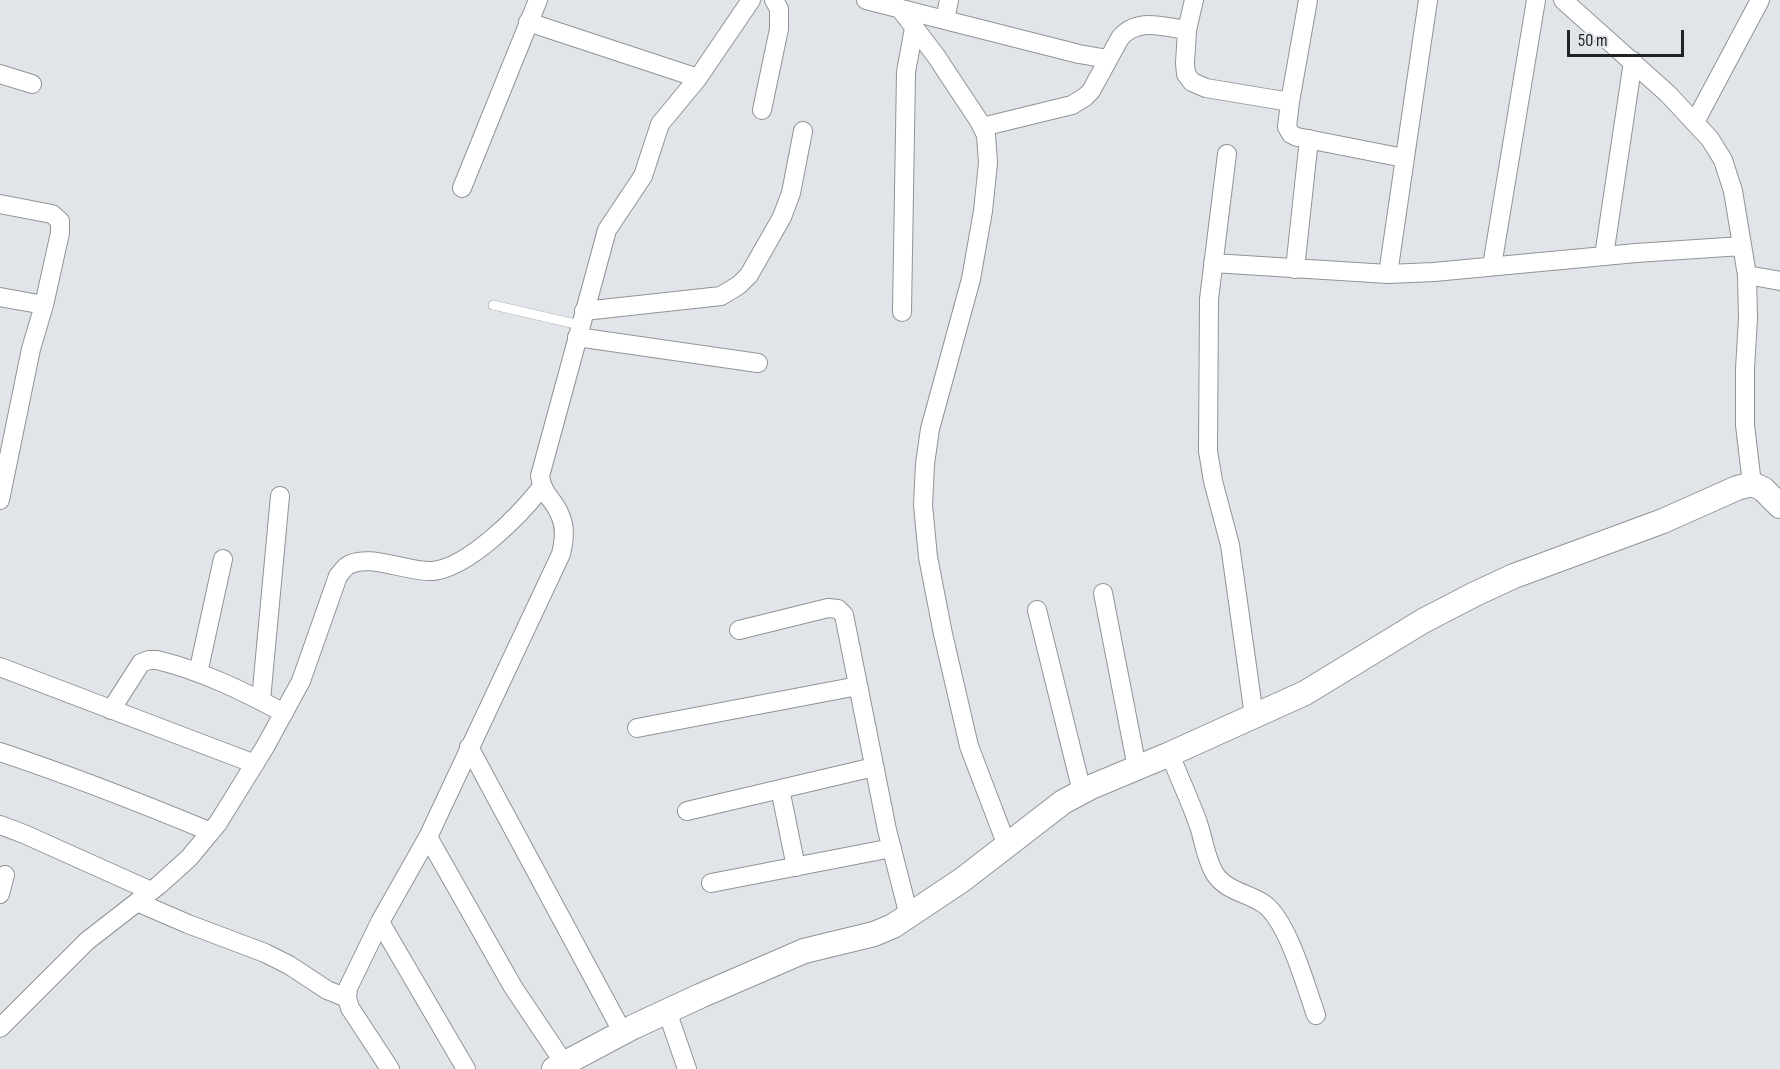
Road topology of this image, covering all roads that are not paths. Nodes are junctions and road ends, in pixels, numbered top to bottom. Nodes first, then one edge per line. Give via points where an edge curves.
1 (538, 0) edge
2 (751, 0) edge
3 (774, 0) edge
4 (866, 0) edge
5 (949, 0) edge
6 (1194, 0) edge
7 (1308, 0) edge
8 (1428, 0) edge
9 (1536, 0) edge
10 (1563, 0) edge
11 (1760, 0) edge
12 (901, 10) junction
13 (945, 20) junction
14 (528, 22) junction
15 (914, 28) junction
16 (1187, 30) junction
17 (1108, 59) junction
18 (1633, 61) junction
19 (0, 74) edge
20 (698, 78) junction
21 (32, 84) dead end
22 (1290, 102) junction
23 (762, 110) dead end
24 (1695, 122) junction
25 (982, 127) junction
26 (803, 131) dead end
27 (1309, 139) junction
28 (1227, 154) dead end
29 (1404, 158) junction
30 (462, 188) dead end
31 (0, 204) edge
32 (1742, 246) junction
33 (1604, 256) junction
34 (1213, 263) junction
35 (1492, 266) junction
36 (1295, 269) junction
37 (1388, 274) junction
38 (1747, 275) junction
39 (1780, 281) edge
40 (0, 297) edge
41 (44, 305) junction
42 (493, 305) dead end
43 (902, 312) dead end
44 (581, 324) junction
45 (758, 363) dead end
46 (1752, 484) junction
47 (541, 488) junction
48 (280, 496) dead end
49 (0, 500) edge
50 (1780, 506) edge
51 (223, 559) dead end
52 (1103, 593) dead end
53 (1037, 610) dead end
54 (739, 630) dead end
55 (0, 668) edge
56 (198, 673) junction
57 (858, 686) junction
58 (261, 700) junction
59 (111, 710) junction
60 (284, 713) junction
61 (1254, 716) junction
62 (637, 728) dead end
63 (469, 747) junction
64 (0, 752) edge
65 (1170, 754) junction
66 (255, 764) junction
67 (874, 767) junction
68 (1137, 768) junction
69 (780, 789) junction
70 (1082, 792) junction
71 (687, 811) dead end
72 (0, 825) edge
73 (211, 832) junction
74 (428, 837) junction
75 (1007, 846) junction
76 (892, 848) junction
77 (796, 867) junction
78 (5, 875) dead end
79 (711, 883) dead end
80 (0, 894) edge
81 (144, 897) junction
82 (909, 916) junction
83 (380, 922) junction
84 (347, 998) junction
85 (667, 1011) junction
86 (1316, 1015) dead end
87 (1, 1026) edge
88 (623, 1033) junction
89 (559, 1066) edge
90 (390, 1069) edge
91 (466, 1069) edge
92 (687, 1069) edge

1 - 14 street
2 - 20 street
3 - 23 street via 779,9 779,29
4 - 12 street
5 - 13 street
6 - 16 street
7 - 22 street
8 - 29 street
9 - 35 street
10 - 18 street
11 - 24 street
12 - 13 street
12 - 15 street
13 - 17 street
14 - 20 street
14 - 30 street
15 - 25 street
15 - 43 street via 906,72
16 - 17 street via 1133,27 1120,38
16 - 22 street via 1186,74 1192,82 1206,88
17 - 25 street via 1091,91 1072,105
18 - 24 street
18 - 33 street
19 - 21 street
20 - 44 street via 660,124 643,176 607,230
22 - 27 street via 1287,126 1291,134
24 - 32 street via 1723,160
25 - 75 street via 988,163 983,211 971,279 930,429 922,504 928,557 969,746
26 - 44 street via 791,194 782,217 749,275 739,285 721,296
27 - 29 street
27 - 36 street
28 - 34 street
29 - 37 street
31 - 41 street via 52,214 60,221
32 - 33 street
32 - 38 street
33 - 35 street
34 - 36 street
34 - 61 street via 1209,299 1208,451 1230,545
35 - 37 street
36 - 37 street
38 - 39 street
38 - 46 street via 1745,425
40 - 41 street
41 - 49 street
42 - 44 lane
44 - 45 street
44 - 47 street via 542,465
46 - 50 street
46 - 61 street via 1474,594 1305,693
47 - 60 street via 519,515 454,565 434,571 368,561 346,566 338,576 301,681
47 - 63 street via 560,514 564,529 561,554
48 - 58 street
51 - 56 street
52 - 68 street
53 - 70 street
54 - 57 street via 828,608 838,609 844,615
55 - 59 street
56 - 58 street
56 - 59 street via 157,660 141,663
57 - 62 street
57 - 67 street
58 - 60 street
59 - 66 street
60 - 66 street
61 - 65 street
63 - 74 street
63 - 88 street
64 - 73 street via 125,796
65 - 68 street
65 - 86 street via 1214,873 1222,883 1264,904 1280,921
66 - 73 street
67 - 69 street
67 - 76 street
68 - 70 street
69 - 71 street
69 - 77 street
70 - 75 street
72 - 81 street
73 - 81 street via 189,858
74 - 83 street
74 - 89 street
75 - 82 street
76 - 77 street
76 - 82 street
77 - 79 street
78 - 80 street
81 - 84 street via 188,924 265,953
81 - 87 street via 87,941
82 - 85 street via 874,934 804,951
83 - 84 street via 348,988
83 - 91 street
84 - 90 street
85 - 88 street
85 - 92 street
88 - 89 street

